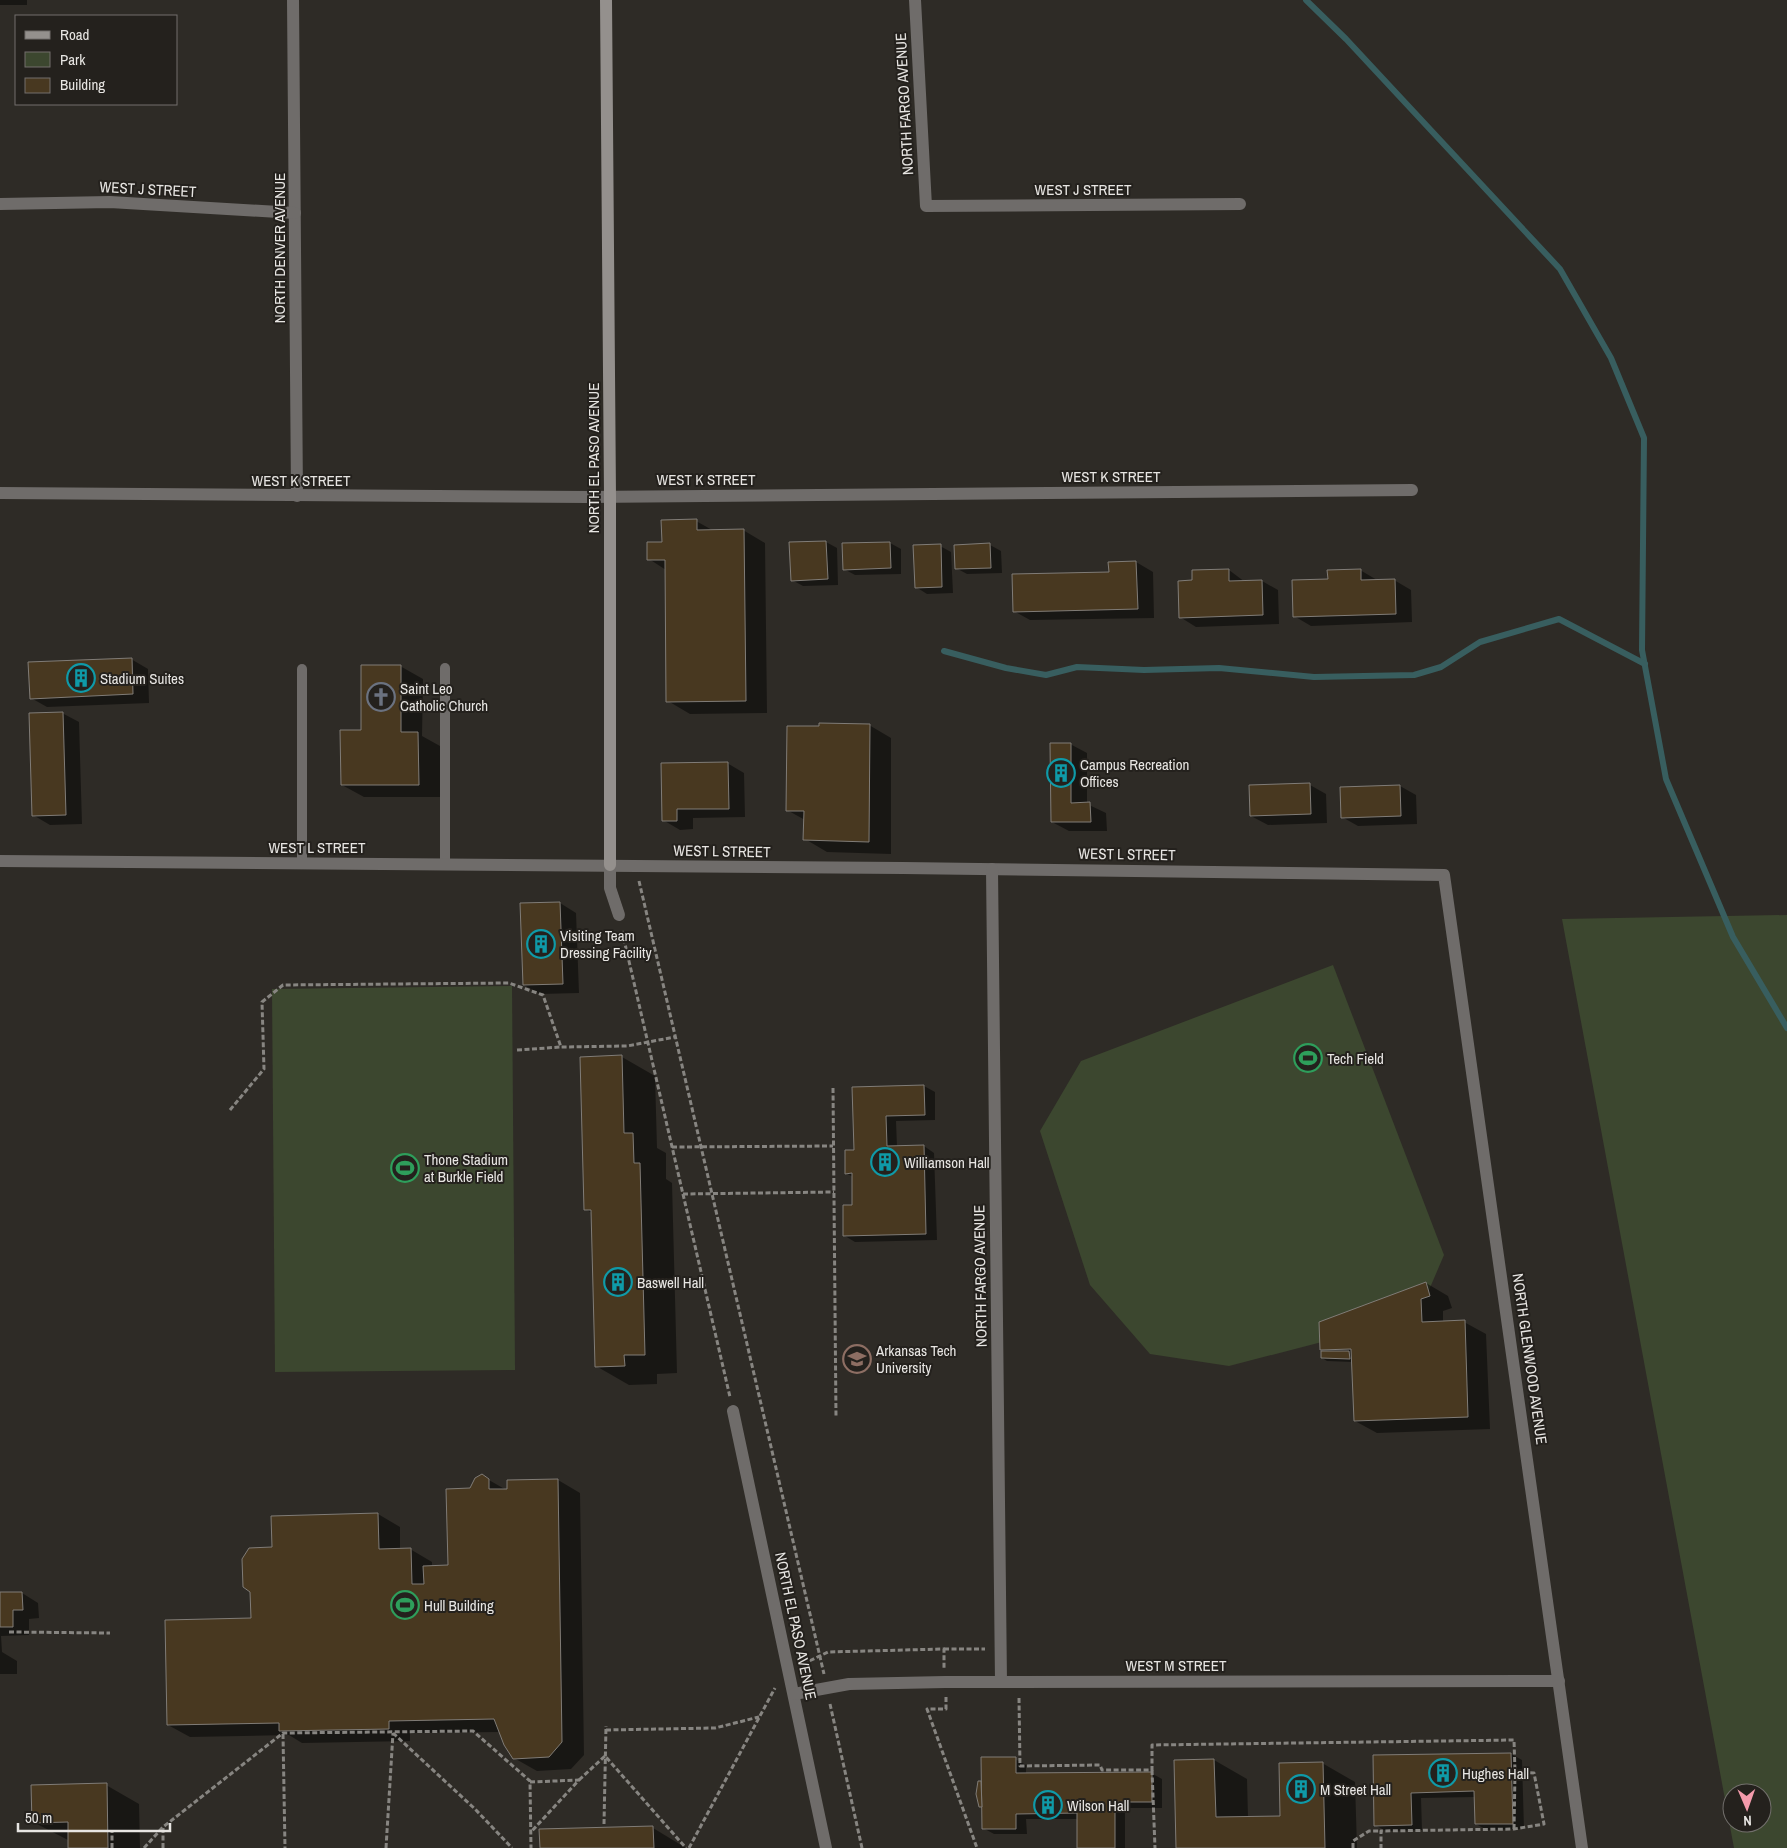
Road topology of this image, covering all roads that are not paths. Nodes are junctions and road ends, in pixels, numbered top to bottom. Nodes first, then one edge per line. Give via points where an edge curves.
1 (293, 0) edge
2 (606, 0) edge
3 (915, 0) edge
4 (0, 204) edge
5 (1240, 204) dead end
6 (926, 206) joint
7 (295, 214) junction
8 (1412, 490) dead end
9 (0, 494) edge
10 (297, 496) junction
11 (610, 496) junction
12 (445, 668) dead end
13 (302, 669) dead end
14 (0, 861) edge
15 (302, 863) junction
16 (445, 864) junction
17 (610, 866) junction
18 (992, 869) junction
19 (1444, 875) joint
20 (619, 915) road end
21 (733, 1411) road end
22 (1559, 1680) junction
23 (1001, 1682) junction
24 (794, 1694) junction
25 (826, 1848) edge
26 (1582, 1848) edge

1 - 7 street, NORTH DENVER AVENUE
2 - 11 street, NORTH EL PASO AVENUE
3 - 6 street, NORTH FARGO AVENUE
4 - 7 street, WEST J STREET via 110,202
5 - 6 street, WEST J STREET
7 - 10 street, NORTH DENVER AVENUE
8 - 11 street, WEST K STREET
9 - 10 street, WEST K STREET
10 - 11 street, WEST K STREET
11 - 17 street, NORTH EL PASO AVENUE
12 - 16 lane
13 - 15 lane
14 - 15 street, WEST L STREET
15 - 16 street, WEST L STREET
16 - 17 street, WEST L STREET
17 - 18 street, WEST L STREET
17 - 20 street, NORTH EL PASO AVENUE via 610,888
18 - 19 street, WEST L STREET
18 - 23 street, NORTH FARGO AVENUE
19 - 22 street, NORTH GLENWOOD AVENUE
21 - 24 street, NORTH EL PASO AVENUE
22 - 23 street, WEST M STREET
22 - 26 street, NORTH GLENWOOD AVENUE
23 - 24 street, WEST M STREET via 849,1684
24 - 25 street, NORTH EL PASO AVENUE

